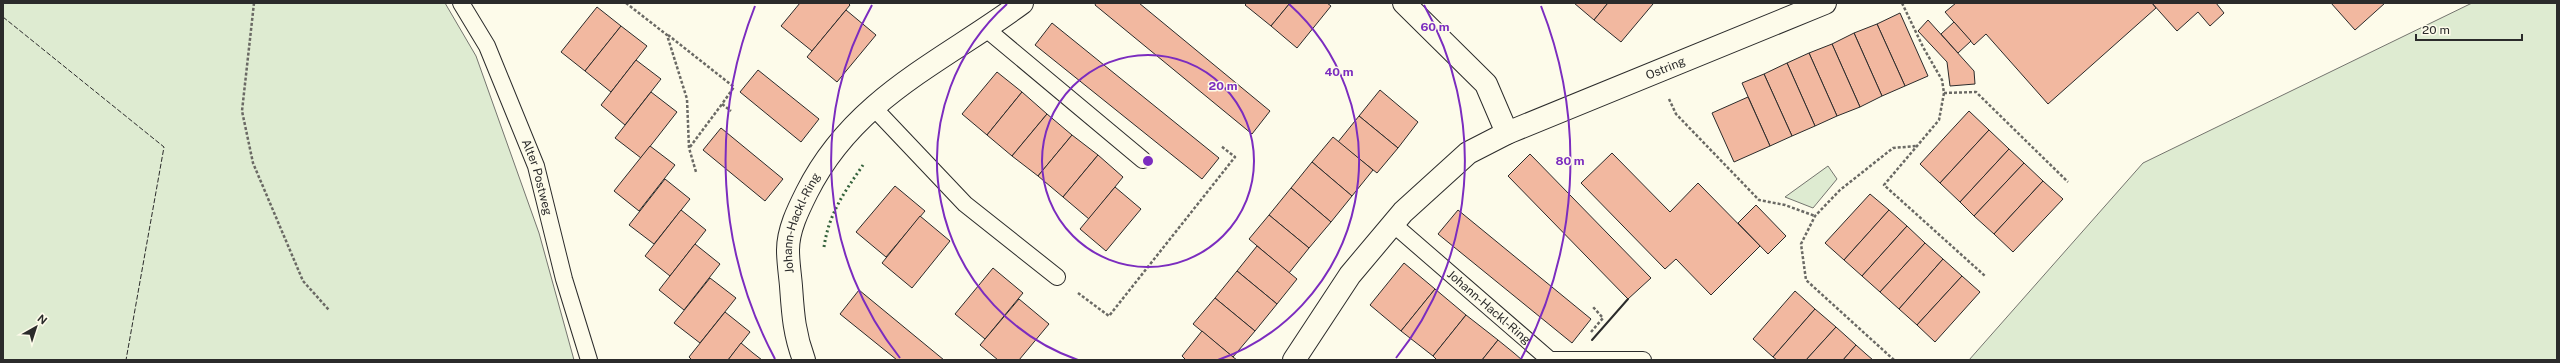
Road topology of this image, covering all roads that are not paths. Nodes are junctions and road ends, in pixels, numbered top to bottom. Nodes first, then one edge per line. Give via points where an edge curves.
1 (461, 3) edge
2 (1022, 3) edge
3 (1404, 3) edge
4 (1825, 3) edge
5 (986, 28) junction
6 (873, 107) junction
7 (1507, 133) junction
8 (1143, 160) dead end
9 (1393, 224) junction
10 (1057, 277) road end
11 (589, 360) edge
12 (804, 360) edge
13 (1294, 360) edge
14 (1643, 360) edge

1 - 11 lane, Alter Postweg via 487,46 536,166 564,279
2 - 5 street, Johann-Hackl-Ring
3 - 7 street via 1486,84
4 - 7 street, Ostring
5 - 6 street, Johann-Hackl-Ring via 940,56
5 - 8 lane
6 - 10 lane via 965,204
6 - 12 street, Johann-Hackl-Ring via 845,134 815,177 795,215 788,249 794,332
7 - 9 street via 1468,153 1446,171
9 - 13 street via 1350,275
9 - 14 lane, Johann-Hackl-Ring via 1550,360

